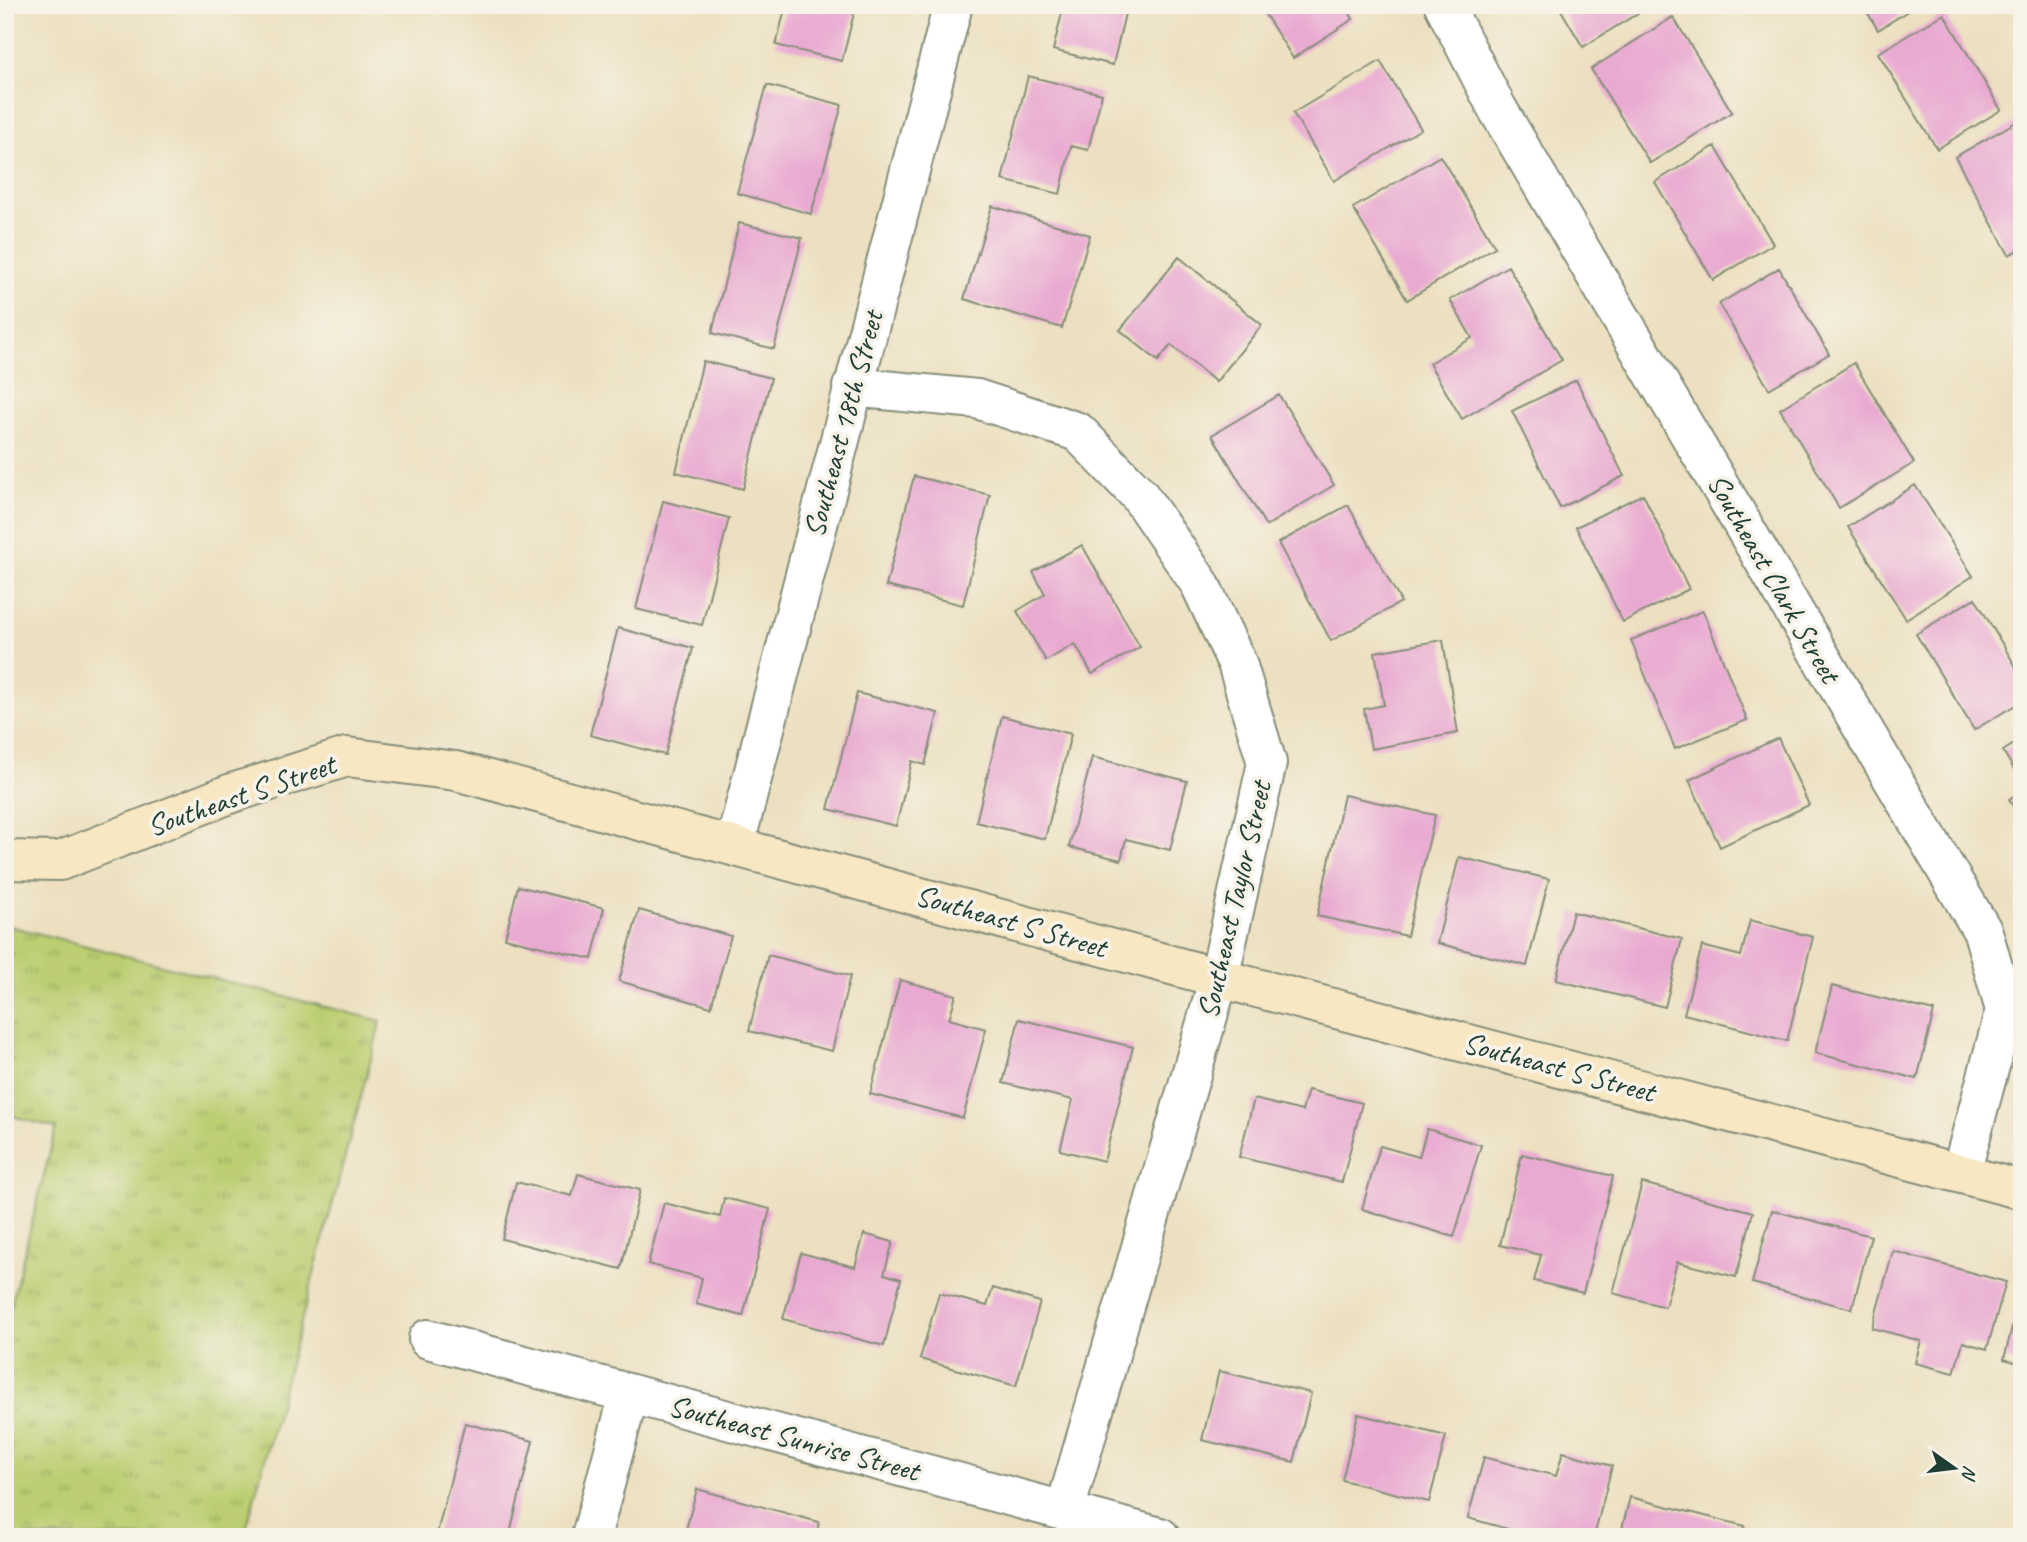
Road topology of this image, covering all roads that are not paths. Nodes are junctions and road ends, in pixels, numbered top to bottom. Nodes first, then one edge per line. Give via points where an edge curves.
1 (953, 5) edge
2 (1444, 5) edge
3 (852, 387) junction
4 (735, 844) junction
5 (5, 860) edge
6 (1219, 978) junction
7 (1961, 1173) junction
8 (2022, 1190) edge
9 (428, 1339) dead end
10 (629, 1394) junction
11 (1065, 1510) junction
12 (592, 1537) edge
13 (1160, 1537) edge

1 - 3 street, Southeast 18th Street
2 - 7 street, Southeast Clark Street via 1497,108 1983,932 2005,1010
3 - 4 street, Southeast 18th Street
3 - 6 street, Southeast Taylor Street via 977,399 1078,432 1139,495 1200,584 1237,663 1267,763
4 - 5 street, Southeast S Street via 456,771 347,757 232,793 60,861
4 - 6 street, Southeast S Street
6 - 7 street, Southeast S Street
6 - 11 street, Southeast Taylor Street
7 - 8 street, Southeast S Street
9 - 10 street, Southeast Sunrise Street
10 - 11 street, Southeast Sunrise Street
10 - 12 street
11 - 13 street, Southeast Sunrise Street

